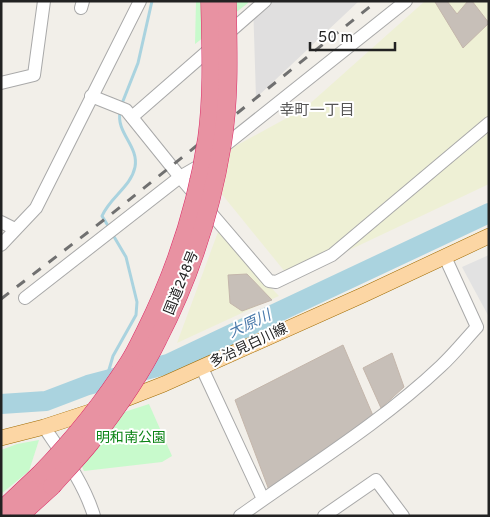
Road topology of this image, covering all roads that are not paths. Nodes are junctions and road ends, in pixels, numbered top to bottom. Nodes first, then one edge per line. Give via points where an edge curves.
1 (44, 1) edge
2 (140, 1) edge
3 (210, 1) edge
4 (227, 1) edge
5 (266, 1) edge
6 (406, 1) edge
7 (1, 83) edge
8 (91, 96) junction
9 (132, 117) junction
10 (489, 123) edge
11 (180, 177) junction
12 (1, 222) edge
13 (15, 229) junction
14 (489, 236) edge
15 (1, 245) edge
16 (445, 257) junction
17 (25, 298) dead end
18 (202, 368) junction
19 (44, 427) junction
20 (1, 438) edge
21 (45, 480) junction
22 (264, 499) junction
23 (1, 511) edge
24 (19, 516) edge
25 (94, 516) edge
26 (240, 516) edge
27 (324, 516) edge
28 (403, 516) edge

1 - 7 street via 34,75
2 - 8 street
3 - 21 highway, 国道248号, bridge via 211,83 207,138 183,240 160,303 130,361
4 - 21 highway, 国道248号, bridge via 227,90 222,144 212,191 180,294 158,341 88,445
5 - 9 street
6 - 11 street via 200,166
8 - 9 street via 126,110
8 - 13 street via 36,208
9 - 11 street
10 - 11 street via 332,255 276,282 269,281
11 - 17 street
12 - 13 street
13 - 15 street
14 - 16 main road, 多治見白川線
16 - 18 main road, 多治見白川線
16 - 22 street via 478,327 442,365 399,401
18 - 19 main road, 多治見白川線 via 105,407
18 - 22 street
19 - 20 main road, 多治見白川線
19 - 25 street via 87,494
21 - 23 highway, 国道248号
21 - 24 highway, 国道248号
22 - 26 street
27 - 28 street via 376,480

